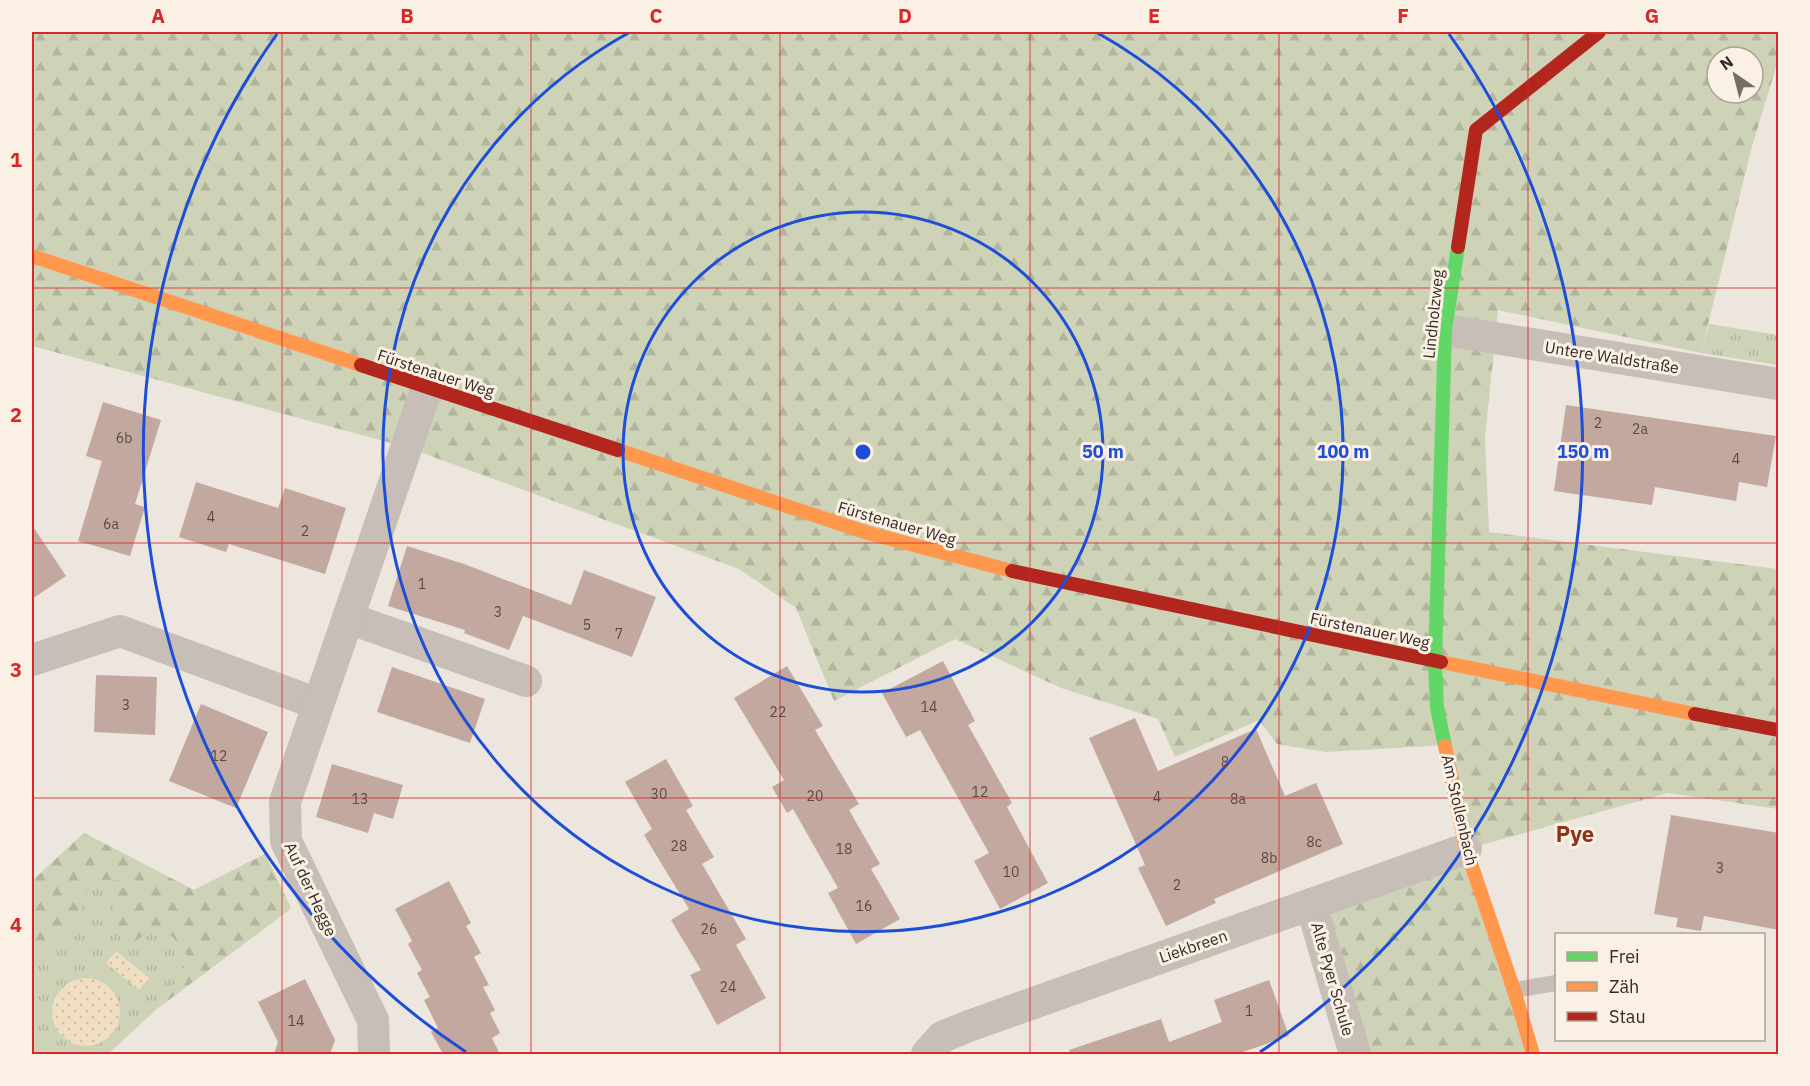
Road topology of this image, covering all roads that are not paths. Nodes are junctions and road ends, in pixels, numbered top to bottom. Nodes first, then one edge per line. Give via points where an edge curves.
1 (1599, 32) edge
2 (32, 256) edge
3 (1445, 330) junction
4 (1779, 384) edge
5 (427, 387) junction
6 (348, 618) junction
7 (32, 660) edge
8 (1434, 661) junction
9 (526, 681) dead end
10 (318, 704) junction
11 (1779, 730) edge
12 (1466, 849) junction
13 (1311, 904) junction
14 (1555, 983) edge
15 (1514, 990) junction
16 (374, 1054) edge
17 (927, 1054) edge
18 (1355, 1054) edge
19 (1533, 1054) edge

1 - 3 street, Lindholzweg via 1476,130
2 - 5 street, Fürstenauer Weg
3 - 4 street, Untere Waldstraße
3 - 8 street, Lindholzweg
5 - 6 street, Auf der Hegge
5 - 8 street, Fürstenauer Weg via 879,536 987,566
6 - 9 street
6 - 10 street, Auf der Hegge
7 - 10 street via 120,631
8 - 11 street, Fürstenauer Weg
8 - 12 street, Am Stollenbach via 1437,708
10 - 16 street, Auf der Hegge via 285,802 286,841 373,1020
12 - 13 street, Liekbreen
12 - 15 street, Am Stollenbach
13 - 17 street, Liekbreen via 969,1026 942,1037
13 - 18 street, Alte Pyer Schule
14 - 15 lane
15 - 19 street, Am Stollenbach

